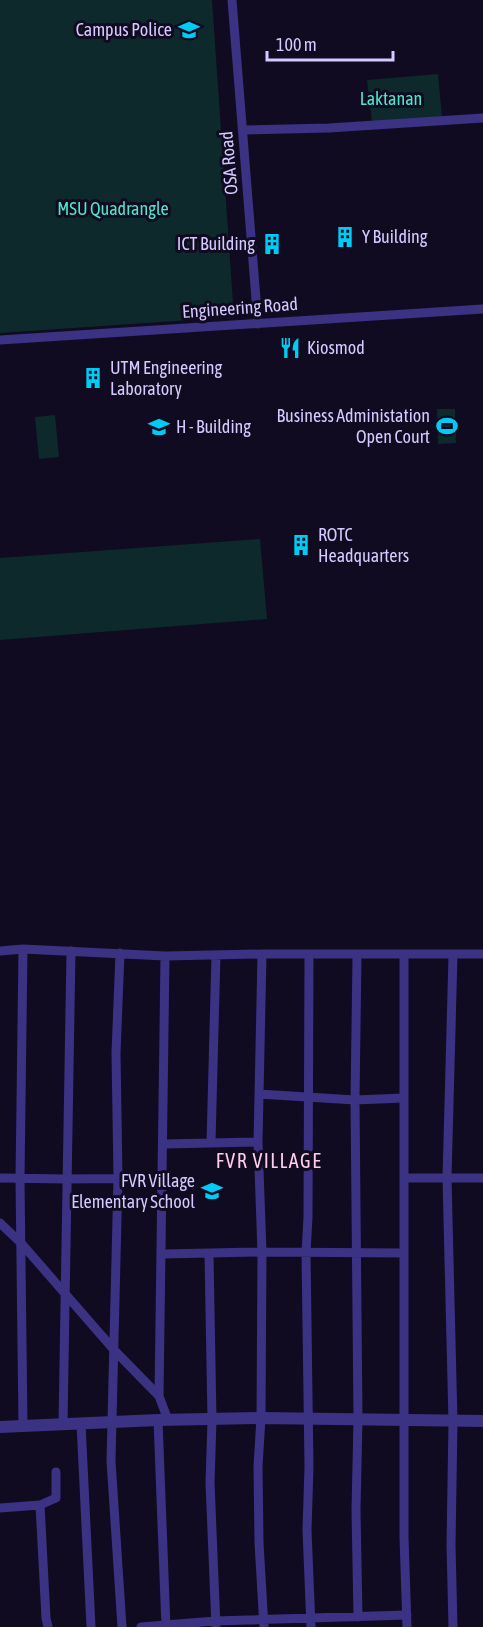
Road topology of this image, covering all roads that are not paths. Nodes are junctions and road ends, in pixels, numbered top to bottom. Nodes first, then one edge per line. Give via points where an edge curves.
1 (232, 0) edge
2 (483, 118) edge
3 (243, 130) junction
4 (483, 309) edge
5 (258, 324) junction
6 (0, 340) edge
7 (22, 949) junction
8 (0, 951) edge
9 (71, 951) junction
10 (120, 953) junction
11 (262, 954) junction
12 (309, 954) junction
13 (483, 954) edge
14 (216, 955) junction
15 (453, 955) junction
16 (165, 956) junction
17 (357, 956) junction
18 (404, 956) junction
19 (259, 1094) junction
20 (404, 1098) junction
21 (308, 1099) junction
22 (355, 1100) junction
23 (211, 1142) junction
24 (258, 1142) junction
25 (164, 1144) junction
26 (0, 1178) edge
27 (118, 1178) junction
28 (163, 1178) junction
29 (405, 1178) junction
30 (447, 1178) junction
31 (483, 1178) edge
32 (20, 1179) junction
33 (66, 1179) junction
34 (0, 1223) edge
35 (21, 1243) junction
36 (262, 1252) junction
37 (356, 1252) junction
38 (306, 1253) junction
39 (404, 1253) junction
40 (163, 1254) junction
41 (209, 1254) junction
42 (67, 1295) junction
43 (115, 1351) junction
44 (159, 1396) junction
45 (261, 1418) junction
46 (309, 1418) junction
47 (358, 1419) junction
48 (404, 1419) junction
49 (163, 1420) junction
50 (212, 1420) junction
51 (483, 1421) edge
52 (112, 1422) junction
53 (453, 1422) junction
54 (63, 1424) junction
55 (81, 1424) junction
56 (23, 1426) junction
57 (0, 1427) edge
58 (56, 1472) dead end
59 (40, 1505) junction
60 (0, 1508) edge
61 (407, 1615) junction
62 (358, 1617) junction
63 (264, 1623) edge
64 (311, 1623) edge
65 (215, 1624) edge
66 (166, 1626) edge
67 (48, 1627) edge
68 (91, 1627) edge
69 (122, 1627) edge
70 (141, 1627) edge
71 (407, 1627) edge
72 (453, 1627) edge

1 - 3 street, OSA Road
2 - 3 street
3 - 5 street, OSA Road
4 - 5 street, Engineering Road
5 - 6 street, Engineering Road
7 - 8 street
7 - 9 street
7 - 32 street
9 - 10 street
9 - 33 street
10 - 16 street
10 - 27 street via 116,1053
11 - 12 street
11 - 14 street
11 - 19 street
12 - 17 street
12 - 21 street
13 - 15 street
14 - 16 street
14 - 23 street
15 - 18 street
15 - 30 street
16 - 25 street
17 - 18 street
17 - 22 street
18 - 20 street
19 - 21 street
19 - 24 street
20 - 22 street
20 - 29 street
21 - 22 street
21 - 38 street
22 - 37 street
23 - 24 street
23 - 25 street
24 - 36 street
25 - 28 street
26 - 32 street
27 - 28 street
27 - 33 street
27 - 43 street
28 - 40 street
29 - 30 street
29 - 39 street
30 - 31 street
30 - 53 street
32 - 33 street
32 - 35 street
33 - 42 street
34 - 35 street
35 - 42 street
35 - 56 street
36 - 38 street
36 - 41 street
36 - 45 street
37 - 38 street
37 - 39 street
37 - 47 street
38 - 46 street
39 - 48 street
40 - 41 street
40 - 44 street
41 - 50 street
42 - 43 street
42 - 54 street
43 - 44 street
43 - 52 street
44 - 49 street
45 - 46 street
45 - 50 street
45 - 63 street via 259,1543
46 - 47 street
46 - 64 street via 307,1530
47 - 48 street
47 - 62 street
48 - 53 street
48 - 61 street
49 - 50 street
49 - 52 street
49 - 66 street
50 - 65 street via 210,1493
51 - 53 street
52 - 55 street
52 - 69 street
53 - 72 street
54 - 55 street
54 - 56 street
55 - 68 street
56 - 57 street
58 - 59 street via 56,1498
59 - 60 street
59 - 67 street
61 - 62 street
61 - 71 street
62 - 64 street
63 - 64 street
63 - 65 street
65 - 66 street
66 - 70 street

